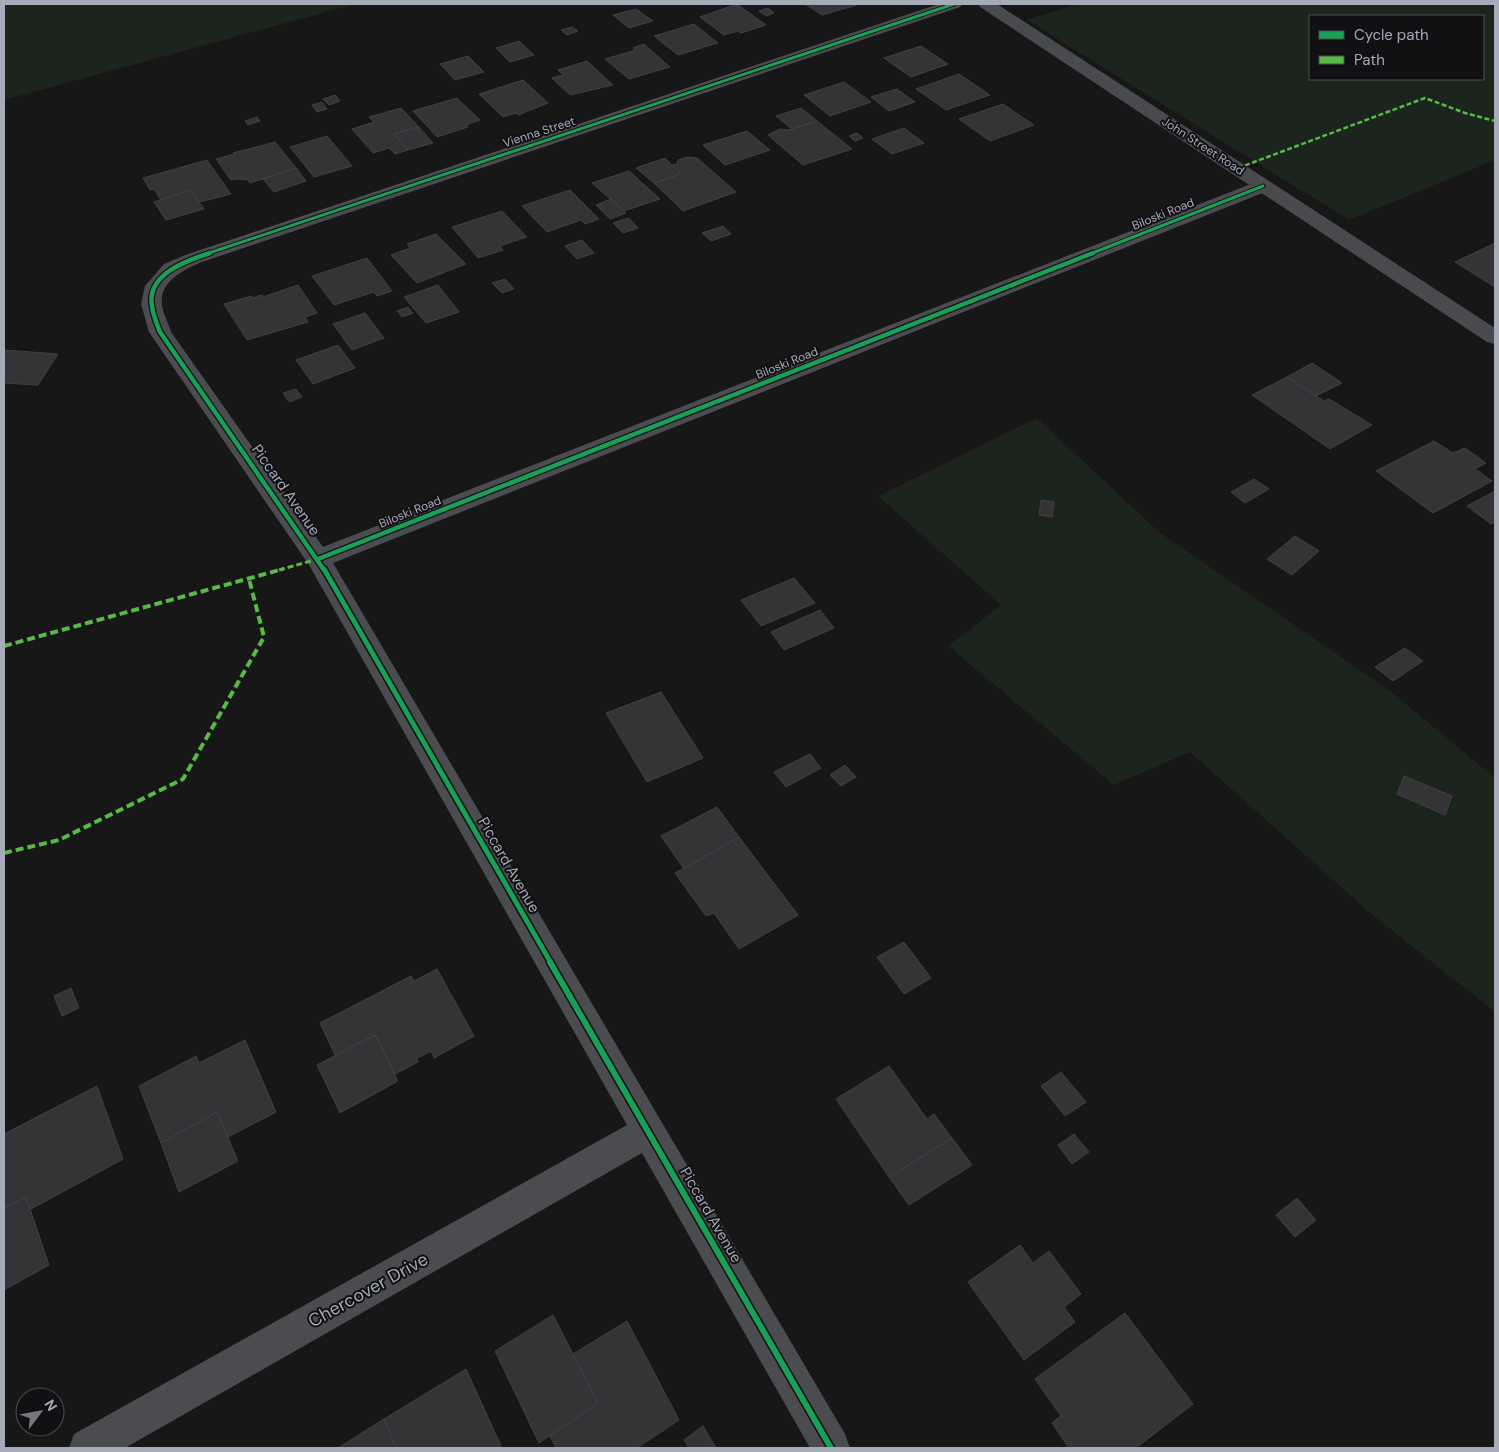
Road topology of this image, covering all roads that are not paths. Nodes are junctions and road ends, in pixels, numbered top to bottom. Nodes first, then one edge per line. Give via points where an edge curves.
1 (954, 4) edge
2 (986, 4) edge
3 (1263, 186) junction
4 (151, 304) joint
5 (1495, 337) edge
6 (318, 559) junction
7 (648, 1131) junction
8 (88, 1448) edge
9 (831, 1448) edge

1 - 4 street, Vienna Street via 192,259 171,268 155,286
2 - 3 main road, John Street Road
3 - 5 main road, John Street Road
3 - 6 street, Biloski Road
4 - 6 street, Piccard Avenue via 160,332
6 - 7 street, Piccard Avenue
7 - 8 street, Chercover Drive
7 - 9 street, Piccard Avenue

